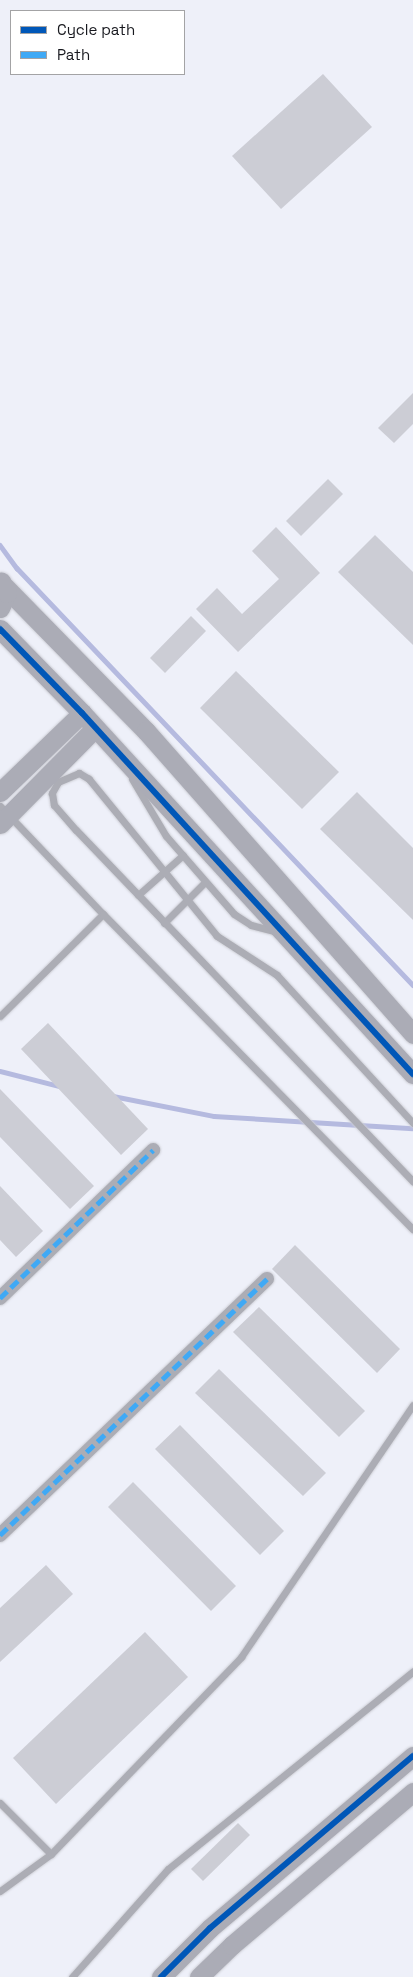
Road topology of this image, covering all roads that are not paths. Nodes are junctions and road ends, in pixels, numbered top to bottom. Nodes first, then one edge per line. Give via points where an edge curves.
1 (2, 584) edge
2 (0, 608) edge
3 (0, 629) edge
4 (82, 713) junction
5 (95, 728) junction
6 (119, 754) junction
7 (0, 792) edge
8 (3, 815) edge
9 (183, 856) junction
10 (163, 873) junction
11 (206, 882) junction
12 (138, 895) junction
13 (187, 901) junction
14 (103, 914) junction
15 (164, 923) junction
16 (284, 933) junction
17 (0, 1016) edge
18 (413, 1034) edge
19 (413, 1074) edge
20 (413, 1123) edge
21 (153, 1150) dead end
22 (413, 1181) edge
23 (413, 1229) edge
24 (268, 1279) dead end
25 (0, 1298) edge
26 (413, 1405) edge
27 (0, 1535) edge
28 (413, 1671) edge
29 (413, 1756) edge
30 (413, 1792) edge
31 (0, 1803) edge
32 (50, 1854) junction
33 (0, 1891) edge
34 (72, 1977) edge
35 (161, 1977) edge
36 (199, 1977) edge

1 - 2 street via 6,599
1 - 18 street via 146,731
3 - 4 street
4 - 5 street
4 - 7 street
5 - 6 street
5 - 8 street
6 - 9 lane via 153,818
6 - 16 street
8 - 14 lane
9 - 10 lane
9 - 11 lane
10 - 12 lane
10 - 12 lane via 89,779 79,773 58,782 52,793 54,805
10 - 13 lane
11 - 13 lane
11 - 16 lane via 234,914 251,925
12 - 15 lane
13 - 15 lane
13 - 20 lane via 226,944 277,975
14 - 17 lane
14 - 23 lane
15 - 22 lane
16 - 19 street
21 - 25 street
24 - 27 street
26 - 32 lane via 241,1657
28 - 34 lane via 168,1869
29 - 35 street via 210,1928
30 - 36 street via 232,1945
31 - 32 lane
32 - 33 lane

